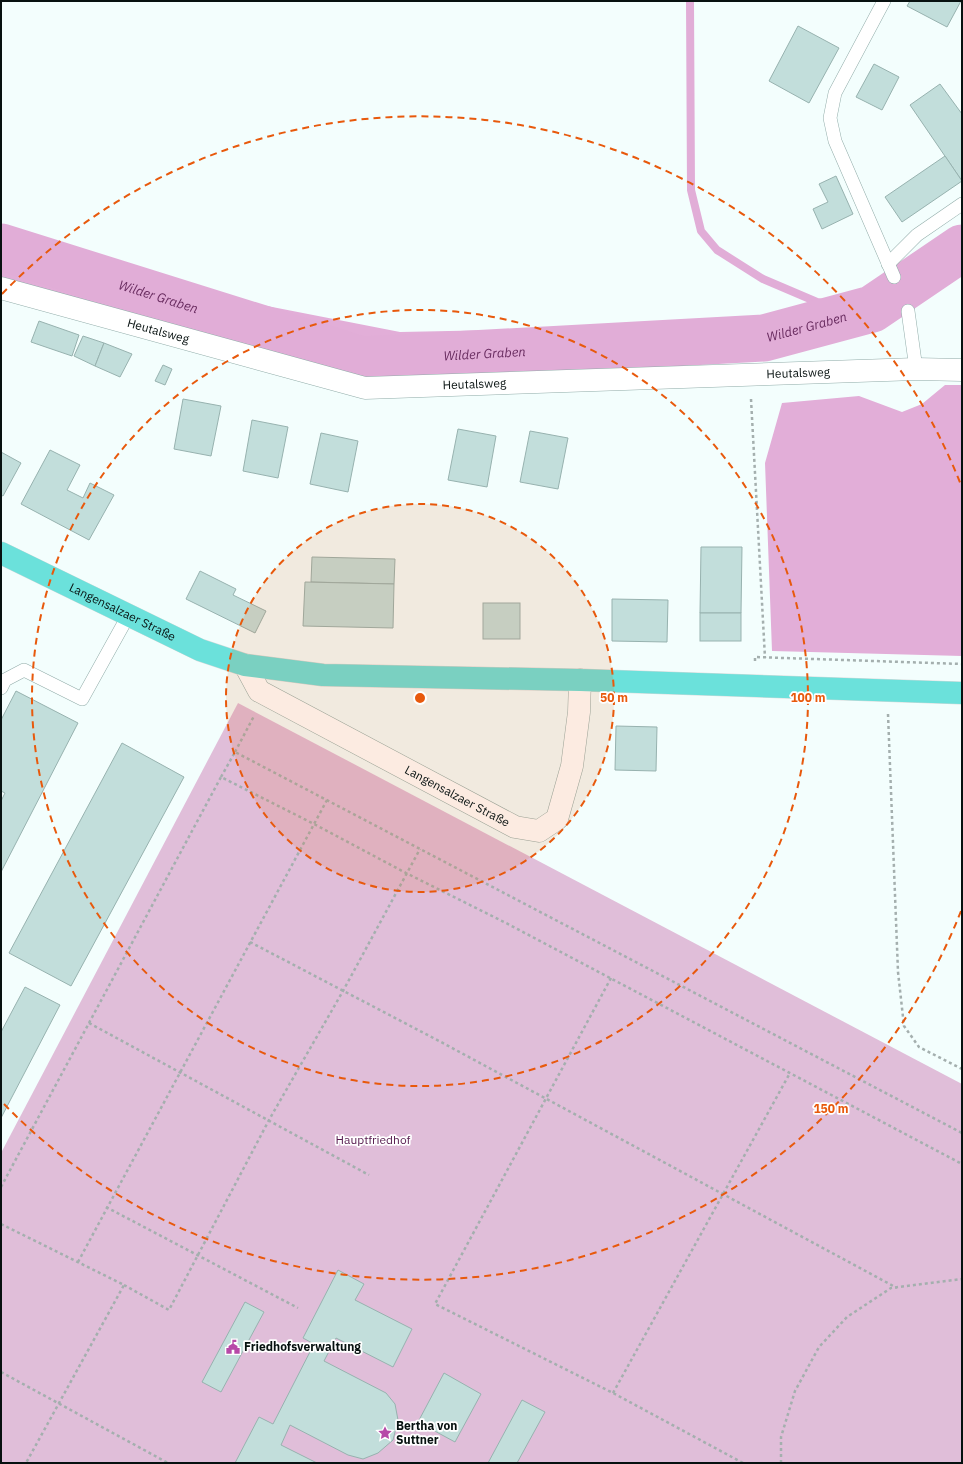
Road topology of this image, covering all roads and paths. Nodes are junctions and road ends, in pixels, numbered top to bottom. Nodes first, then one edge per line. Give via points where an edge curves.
1 (884, 1) edge
2 (962, 204) edge
3 (888, 264) junction
4 (894, 277) dead end
5 (1, 288) edge
6 (908, 311) dead end
7 (916, 369) junction
8 (962, 370) edge
9 (751, 398) dead end
10 (1, 553) edge
11 (128, 616) junction
12 (765, 658) junction
13 (962, 664) edge
14 (246, 665) junction
15 (580, 680) junction
16 (757, 685) junction
17 (1, 688) edge
18 (888, 691) junction
19 (962, 693) edge
20 (266, 695) junction
21 (235, 752) junction
22 (221, 777) junction
23 (327, 800) junction
24 (314, 824) junction
25 (420, 848) junction
26 (406, 874) junction
27 (250, 942) junction
28 (611, 978) junction
29 (343, 991) junction
30 (89, 1023) junction
31 (962, 1069) edge
32 (180, 1072) junction
33 (790, 1073) junction
34 (546, 1098) junction
35 (269, 1120) junction
36 (962, 1133) edge
37 (962, 1164) edge
38 (369, 1175) dead end
39 (1, 1186) edge
40 (724, 1195) junction
41 (106, 1208) junction
42 (1, 1224) edge
43 (197, 1256) junction
44 (78, 1262) junction
45 (962, 1279) edge
46 (124, 1285) junction
47 (897, 1288) junction
48 (298, 1308) dead end
49 (1, 1372) edge
50 (613, 1393) junction
51 (59, 1404) junction
52 (26, 1463) edge
53 (168, 1463) edge
54 (743, 1463) edge
55 (781, 1463) edge

1 - 3 lane via 836,93 830,118 836,141
2 - 3 lane via 917,235
3 - 4 lane
5 - 7 street, Heutalsweg via 365,388
6 - 7 lane
7 - 8 street, Heutalsweg
9 - 12 path
10 - 11 main road, Langensalzaer Straße
11 - 14 main road, Langensalzaer Straße via 200,650
11 - 17 lane via 82,699 24,670 5,680
12 - 13 path
12 - 16 path via 755,657
14 - 15 main road, Langensalzaer Straße via 323,675
14 - 20 street, Langensalzaer Straße via 259,691
15 - 16 main road, Langensalzaer Straße
15 - 20 street, Langensalzaer Straße via 572,766 564,796 557,819 539,831 515,827
16 - 18 main road, Langensalzaer Straße
18 - 19 main road, Langensalzaer Straße
18 - 31 path via 898,972 904,1026 919,1047
20 - 21 path
21 - 22 path
21 - 23 path
22 - 24 path
22 - 30 path
23 - 24 path
23 - 25 path
24 - 26 path
24 - 27 path
25 - 26 path
25 - 36 path
26 - 28 path
26 - 29 path
27 - 29 path
27 - 32 path
28 - 33 path
28 - 34 path
29 - 34 path
29 - 35 path
30 - 32 path
30 - 39 path
32 - 35 path
32 - 41 path
33 - 37 path
33 - 40 path
34 - 40 path
34 - 50 path via 435,1304
35 - 38 path
35 - 43 path
40 - 47 path
40 - 50 path
41 - 43 path
41 - 44 path
42 - 44 path
43 - 46 path via 169,1310
43 - 48 path
44 - 46 path
45 - 47 path
46 - 51 path
47 - 55 path via 891,1288 847,1317 819,1347 796,1391 781,1437
49 - 51 path
50 - 54 path
51 - 52 path
51 - 53 path

